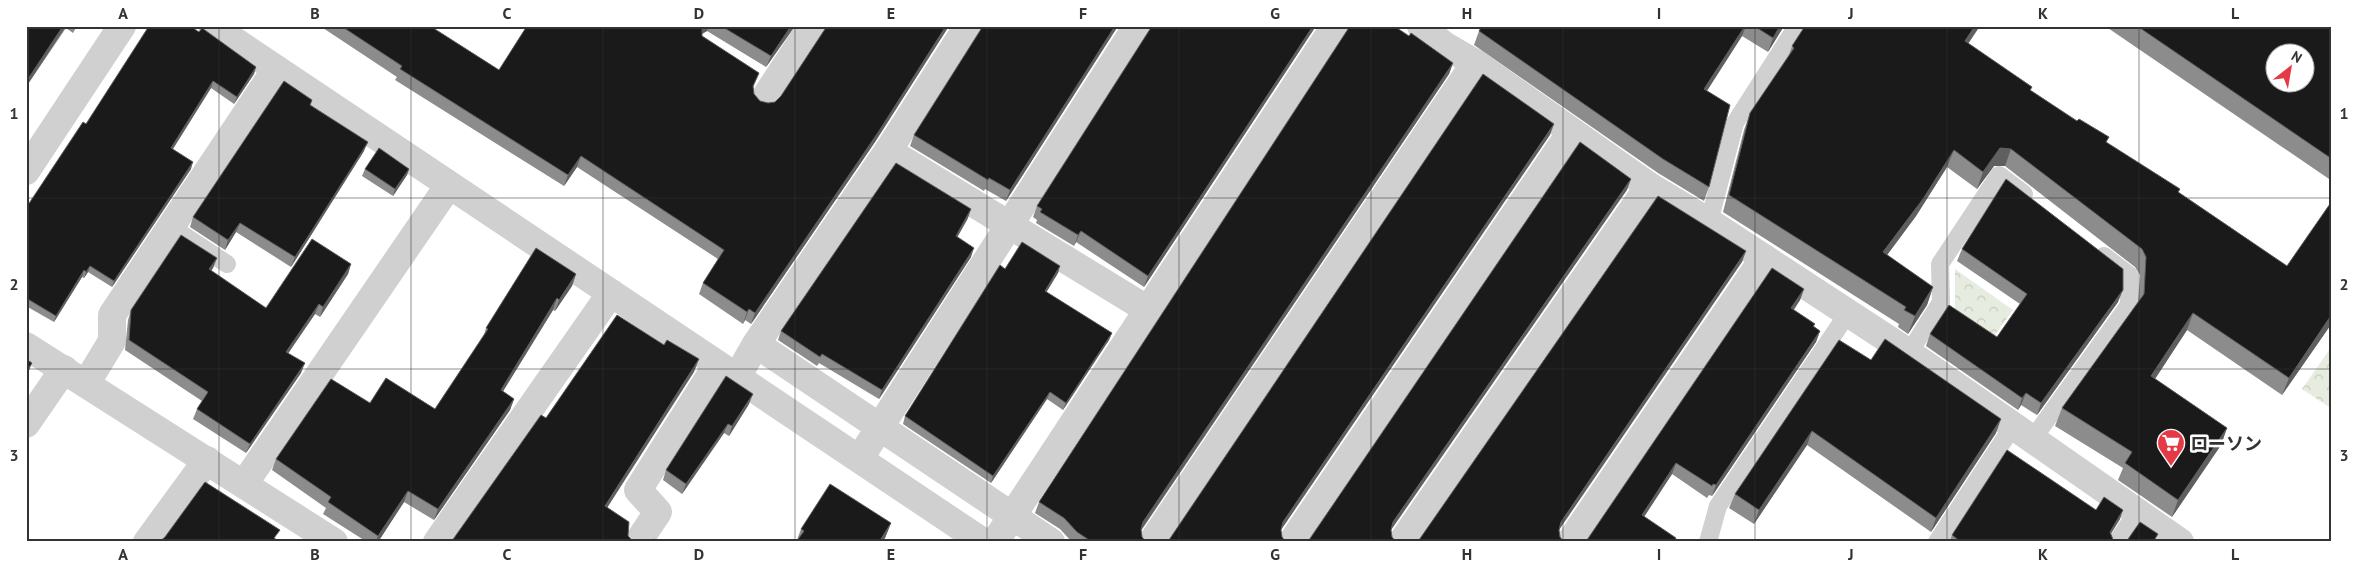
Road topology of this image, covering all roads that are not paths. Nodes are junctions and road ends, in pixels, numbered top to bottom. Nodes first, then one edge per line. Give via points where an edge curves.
1 (122, 26) edge
2 (212, 26) edge
3 (812, 26) edge
4 (968, 26) edge
5 (1137, 26) edge
6 (1335, 26) edge
7 (1421, 26) edge
8 (1797, 26) edge
9 (1474, 63) junction
10 (276, 69) junction
11 (765, 86) dead end
12 (1571, 132) junction
13 (888, 151) junction
14 (26, 171) edge
15 (449, 185) junction
16 (1649, 186) junction
17 (2037, 204) edge
18 (1709, 222) junction
19 (1009, 225) junction
20 (171, 226) junction
21 (2090, 246) edge
22 (1764, 258) junction
23 (227, 264) dead end
24 (611, 293) junction
25 (1150, 311) junction
26 (1848, 313) junction
27 (756, 344) junction
28 (26, 346) edge
29 (1908, 353) junction
30 (727, 371) junction
31 (75, 376) junction
32 (26, 424) edge
33 (881, 426) junction
34 (2023, 433) junction
35 (860, 458) junction
36 (207, 460) junction
37 (244, 484) junction
38 (2137, 512) junction
39 (1012, 516) junction
40 (147, 542) edge
41 (334, 542) edge
42 (437, 542) edge
43 (638, 542) edge
44 (983, 542) edge
45 (995, 542) edge
46 (1051, 542) edge
47 (1152, 542) edge
48 (1292, 542) edge
49 (1402, 542) edge
50 (1570, 542) edge
51 (1708, 542) edge
52 (1937, 542) edge
53 (2117, 542) edge
54 (2180, 542) edge

1 - 14 street
2 - 10 street
3 - 11 street
4 - 13 street
5 - 19 street
6 - 25 street
7 - 9 street
8 - 18 lane via 1735,123
9 - 12 street
9 - 47 street
10 - 15 street
10 - 20 street
12 - 16 street
12 - 48 street
13 - 19 street
13 - 27 street
15 - 24 street
15 - 37 street
16 - 18 street
16 - 49 street
17 - 29 lane via 1999,175 1940,264 1941,302
18 - 22 street
19 - 25 street
19 - 33 street
20 - 23 lane
20 - 31 street via 112,315 112,341
21 - 34 lane via 2129,276 2129,305
22 - 26 street
22 - 50 street
24 - 30 street
24 - 42 street
25 - 39 street
26 - 29 street
26 - 51 lane via 1718,506
27 - 30 street
27 - 33 street
28 - 31 street
29 - 34 street
30 - 35 street
30 - 43 street via 638,490 658,512
31 - 32 street
31 - 36 street
33 - 35 street
33 - 39 street
34 - 38 street
34 - 52 lane
35 - 44 street
36 - 37 street
36 - 40 street
37 - 41 street
38 - 53 lane
38 - 54 street
39 - 45 street
39 - 46 street

